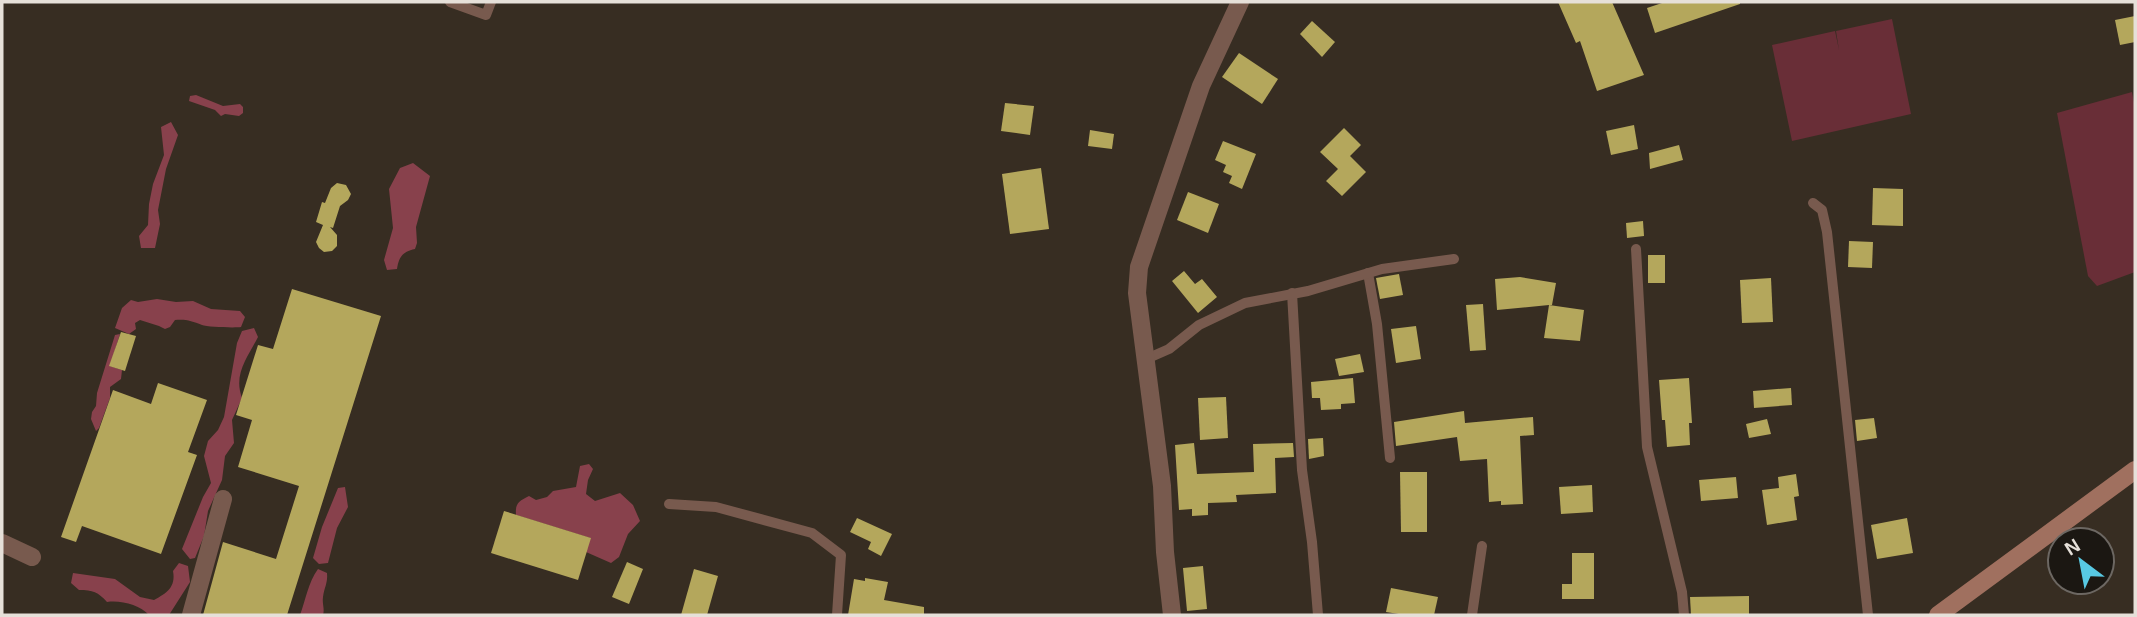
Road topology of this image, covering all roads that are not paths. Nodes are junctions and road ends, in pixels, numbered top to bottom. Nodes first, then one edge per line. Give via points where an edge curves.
1 (450, 2) edge
2 (491, 2) edge
3 (1240, 2) edge
4 (1812, 203) dead end
5 (1636, 250) dead end
6 (1454, 259) dead end
7 (1368, 273) junction
8 (1292, 293) junction
9 (1144, 360) junction
10 (1390, 458) dead end
11 (2135, 470) edge
12 (222, 499) dead end
13 (669, 504) dead end
14 (2, 543) edge
15 (1482, 547) dead end
16 (32, 556) dead end
17 (191, 615) edge
18 (837, 615) edge
19 (1172, 615) edge
20 (1318, 615) edge
21 (1472, 615) edge
22 (1684, 615) edge
23 (1868, 615) edge
24 (1938, 615) edge

1 - 2 lane via 486,15
3 - 9 street via 1200,86 1139,267
4 - 23 lane via 1822,210 1827,232
5 - 22 lane via 1647,447
6 - 7 lane
7 - 8 lane
7 - 10 lane
8 - 9 lane via 1245,303
8 - 20 lane via 1301,470
9 - 19 street via 1160,473
11 - 24 street
12 - 17 street
13 - 18 lane via 716,507 812,533 841,555
14 - 16 street
15 - 21 lane

